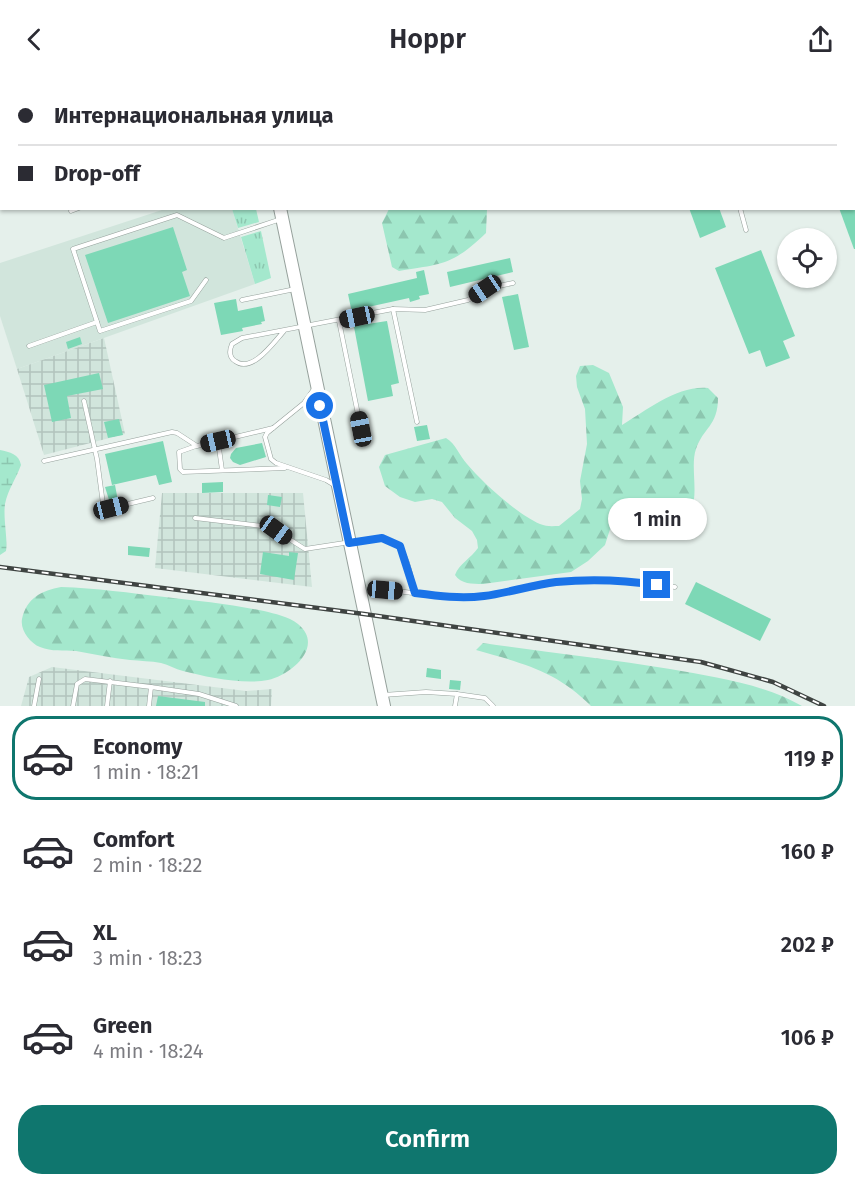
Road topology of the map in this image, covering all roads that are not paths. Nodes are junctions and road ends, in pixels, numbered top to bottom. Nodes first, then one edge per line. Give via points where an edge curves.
1 (741, 210) edge
2 (281, 214) edge
3 (746, 230) dead end
4 (206, 280) dead end
5 (513, 283) dead end
6 (296, 289) junction
7 (242, 300) dead end
8 (393, 309) junction
9 (339, 321) junction
10 (97, 322) junction
11 (304, 328) junction
12 (284, 331) junction
13 (29, 346) dead end
14 (315, 385) junction
15 (84, 401) dead end
16 (417, 422) dead end
17 (273, 428) junction
18 (361, 429) dead end
19 (218, 441) junction
20 (197, 446) junction
21 (95, 448) junction
22 (44, 461) dead end
23 (289, 468) junction
24 (222, 470) junction
25 (338, 487) junction
26 (153, 498) dead end
27 (195, 518) dead end
28 (349, 543) junction
29 (675, 587) dead end
30 (385, 590) dead end
31 (415, 593) junction
32 (39, 680) dead end
33 (110, 681) junction
34 (151, 687) junction
35 (457, 694) junction
36 (210, 698) junction
37 (383, 701) edge
38 (34, 706) edge
39 (73, 706) edge
40 (107, 706) edge
41 (149, 706) edge
42 (210, 706) edge
43 (236, 706) edge
44 (455, 706) edge
45 (493, 706) edge

1 - 3 lane
2 - 6 main road
2 - 10 lane via 224,238 177,215 73,249
4 - 10 lane via 191,301 100,332
5 - 8 lane via 485,289 468,300 425,310
6 - 7 lane
6 - 11 main road
8 - 9 lane
8 - 16 lane
9 - 11 lane
9 - 18 lane
10 - 13 lane
11 - 12 lane
11 - 14 main road
12 - 12 lane via 255,361 238,363 231,357 232,344 242,338
14 - 17 lane via 304,403
14 - 25 main road
15 - 21 lane
17 - 19 lane
17 - 23 lane via 265,437 271,459
19 - 20 lane
19 - 24 lane
20 - 21 lane via 172,432
20 - 24 lane via 179,452 183,472
21 - 22 lane
21 - 26 lane via 101,501 106,507
23 - 24 lane
23 - 25 lane
25 - 28 main road
27 - 28 lane via 270,527 305,549
28 - 31 lane via 382,538 400,546
28 - 37 main road
29 - 31 lane via 581,581 535,585 483,596
30 - 31 lane
32 - 38 lane
33 - 34 lane
33 - 39 lane via 80,680
33 - 40 lane
34 - 36 lane
34 - 41 lane
35 - 37 lane via 426,692
35 - 44 lane
35 - 45 lane via 485,698
36 - 42 lane
36 - 43 lane

